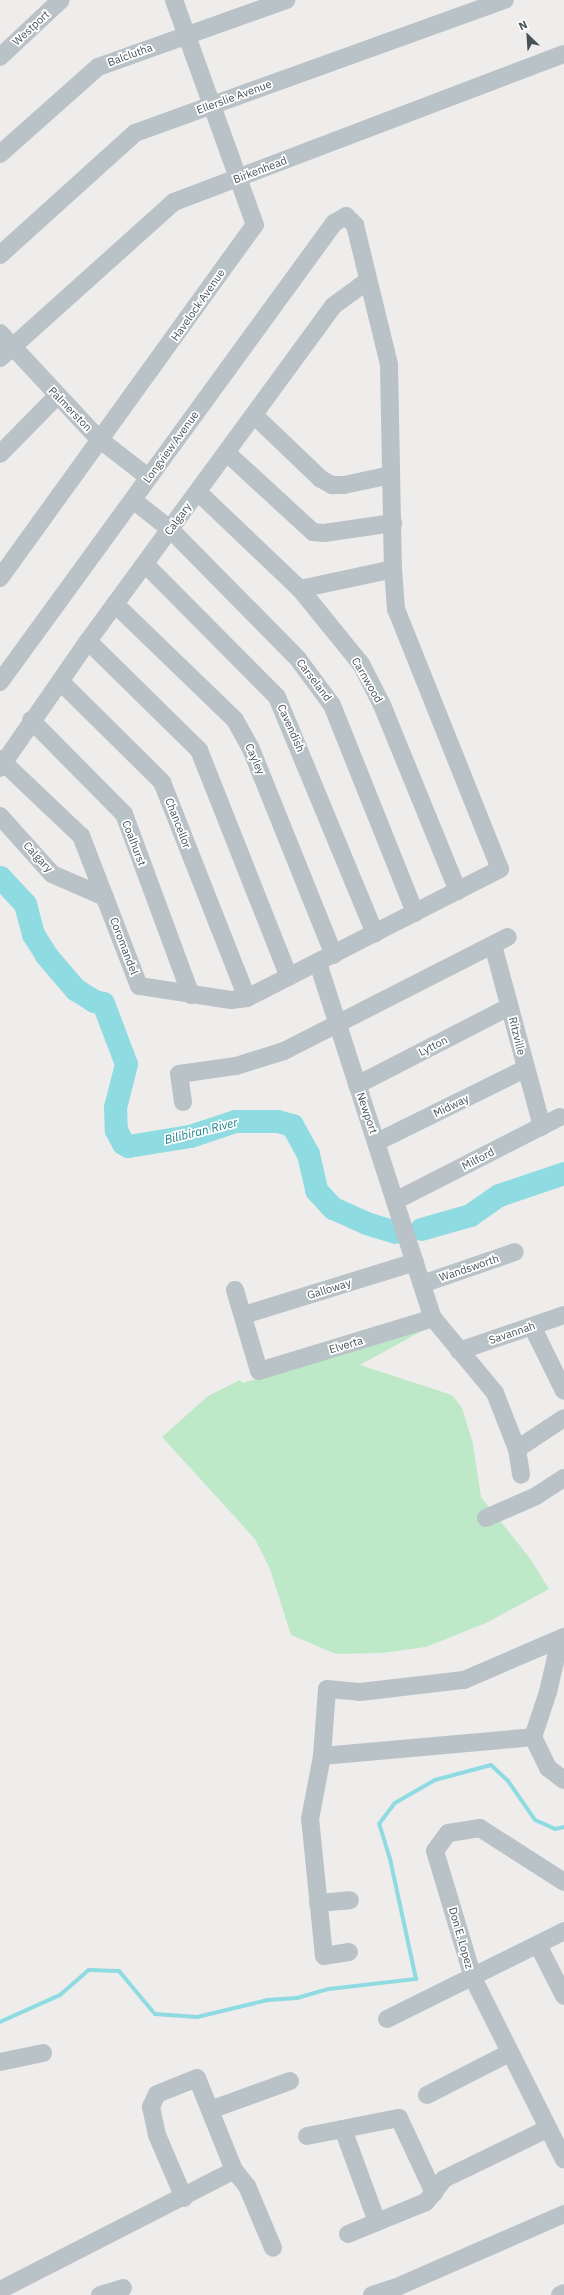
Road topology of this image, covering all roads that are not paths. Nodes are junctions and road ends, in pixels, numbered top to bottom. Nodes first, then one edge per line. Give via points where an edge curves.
1 (62, 0) edge
2 (174, 0) edge
3 (286, 0) edge
4 (505, 0) edge
5 (187, 34) junction
6 (564, 54) edge
7 (0, 57) edge
8 (212, 105) junction
9 (0, 154) edge
10 (239, 178) junction
11 (0, 255) edge
12 (367, 281) junction
13 (0, 333) edge
14 (6, 352) edge
15 (57, 396) junction
16 (255, 416) junction
17 (99, 439) junction
18 (227, 453) junction
19 (0, 454) edge
20 (391, 475) junction
21 (148, 477) junction
22 (198, 492) junction
23 (133, 500) junction
24 (393, 522) junction
25 (171, 530) junction
26 (144, 564) junction
27 (393, 569) junction
28 (0, 578) edge
29 (300, 589) junction
30 (115, 604) junction
31 (88, 641) junction
32 (60, 681) junction
33 (0, 682) edge
34 (31, 720) junction
35 (1, 762) edge
36 (0, 816) edge
37 (458, 891) junction
38 (105, 897) junction
39 (415, 913) junction
40 (375, 934) junction
41 (334, 955) junction
42 (318, 963) junction
43 (289, 977) junction
44 (191, 995) junction
45 (247, 998) junction
46 (509, 1007) junction
47 (338, 1024) junction
48 (525, 1069) junction
49 (357, 1085) junction
50 (182, 1102) dead end
51 (560, 1117) dead end
52 (542, 1127) junction
53 (377, 1142) junction
54 (395, 1201) junction
55 (516, 1252) dead end
56 (415, 1262) junction
57 (422, 1284) junction
58 (235, 1290) dead end
59 (244, 1315) junction
60 (564, 1315) edge
61 (433, 1318) junction
62 (532, 1326) junction
63 (460, 1351) junction
64 (564, 1391) edge
65 (564, 1418) edge
66 (517, 1449) junction
67 (521, 1475) dead end
68 (564, 1478) edge
69 (486, 1518) dead end
70 (562, 1639) edge
71 (533, 1737) junction
72 (322, 1756) junction
73 (564, 1780) edge
74 (564, 1882) edge
75 (350, 1900) dead end
76 (318, 1903) junction
77 (564, 1931) edge
78 (538, 1945) junction
79 (349, 1952) dead end
80 (472, 1978) junction
81 (564, 1996) edge
82 (388, 2019) dead end
83 (43, 2053) dead end
84 (509, 2053) junction
85 (0, 2062) edge
86 (290, 2081) dead end
87 (426, 2095) dead end
88 (210, 2110) junction
89 (343, 2129) junction
90 (547, 2129) junction
91 (307, 2136) dead end
92 (564, 2160) edge
93 (234, 2170) junction
94 (434, 2193) junction
95 (184, 2198) junction
96 (564, 2214) edge
97 (377, 2222) junction
98 (348, 2234) dead end
99 (273, 2248) dead end
100 (123, 2288) dead end
101 (0, 2290) edge
102 (398, 2291) edge
103 (564, 2293) edge
104 (100, 2295) edge
105 (372, 2295) edge
106 (560, 2295) edge

1 - 7 street, Westport
2 - 5 street, Havelock Avenue
3 - 5 street, Balclutha
4 - 8 street, Ellerslie Avenue
5 - 8 street, Havelock Avenue
5 - 9 street, Balclutha via 98,67
6 - 10 street, Birkenhead
8 - 10 street, Havelock Avenue
8 - 11 street, Ellerslie Avenue via 135,133
10 - 14 street, Birkenhead via 174,202
10 - 17 street, Havelock Avenue via 255,225
12 - 16 street, Calgary via 333,306
12 - 20 street via 389,365
12 - 21 street, Longview Avenue via 355,225 346,216 334,223
13 - 14 street, Palmerston
14 - 15 street, Palmerston
15 - 17 street, Palmerston
15 - 19 street
16 - 18 street, Calgary
16 - 20 street via 321,479 332,485 344,485
17 - 21 street, Palmerston
17 - 28 street, Havelock Avenue
18 - 22 street, Calgary
18 - 24 street via 313,532 324,533
20 - 24 street
21 - 23 street, Longview Avenue
22 - 25 street, Calgary
22 - 29 street, Carnwood
23 - 25 street, Carseland
23 - 33 street, Longview Avenue
24 - 27 street
25 - 26 street, Calgary
25 - 39 street, Carseland via 298,659 332,704
26 - 30 street, Calgary
26 - 40 street, Cavendish via 277,697
27 - 29 street
27 - 37 street, Coromandel via 396,609 500,869
29 - 37 street, Carnwood via 361,664 382,705
30 - 31 street, Calgary
30 - 41 street, Cayley via 235,720 251,749
31 - 32 street, Calgary
31 - 43 street via 199,750
32 - 34 street, Calgary
32 - 45 street, Chancellor via 162,782
34 - 35 street, Calgary
34 - 44 street, Coalhurst via 124,814
35 - 38 street, Coromandel via 81,836
36 - 38 street, Calgary via 52,874
37 - 39 street, Coromandel
38 - 44 street, Coromandel via 139,986
39 - 40 street, Coromandel
40 - 41 street, Coromandel
41 - 42 street, Coromandel
42 - 43 street, Coromandel
42 - 47 street, Newport
43 - 45 street, Coromandel
44 - 45 street, Coromandel via 232,1000
46 - 47 street, Ritzville via 500,941
46 - 48 street, Ritzville
46 - 49 street, Lytton
47 - 49 street, Newport
47 - 50 street via 284,1051 236,1066 179,1074
48 - 52 street, Ritzville
48 - 53 street, Midway
49 - 53 street, Newport
51 - 52 street, Milford
52 - 54 street, Milford
53 - 54 street, Newport
54 - 56 street, Newport
55 - 57 street, Wandsworth
56 - 57 street, Newport
56 - 59 street, Galloway
57 - 61 street, Newport
58 - 59 street
59 - 61 street, Elverta via 259,1371
60 - 62 street, Savannah
61 - 63 street
62 - 63 street, Savannah
62 - 64 street
63 - 66 street via 495,1393
65 - 66 street
66 - 67 street
68 - 69 street via 536,1496
70 - 71 street
70 - 72 street via 464,1680 360,1692 327,1689
71 - 72 street
71 - 73 street via 548,1768
72 - 76 street via 310,1819
74 - 80 street, Don E. Lopez via 480,1828 448,1833 435,1851
75 - 76 street
76 - 79 street via 324,1956
77 - 78 street
78 - 80 street
78 - 81 street
80 - 82 street
80 - 84 street, Don E. Lopez
83 - 85 street
84 - 87 street
84 - 90 street, Don E. Lopez
86 - 88 street
88 - 93 street
88 - 95 street via 197,2078 157,2094 153,2099 151,2107 157,2134
89 - 91 street
89 - 94 street via 399,2118
89 - 97 street
90 - 92 street, Don E. Lopez
90 - 94 street via 444,2179
93 - 95 street
93 - 99 street via 246,2186
94 - 97 street via 426,2202
95 - 101 street
96 - 102 street
97 - 98 street
100 - 104 street
102 - 105 street
103 - 106 street

